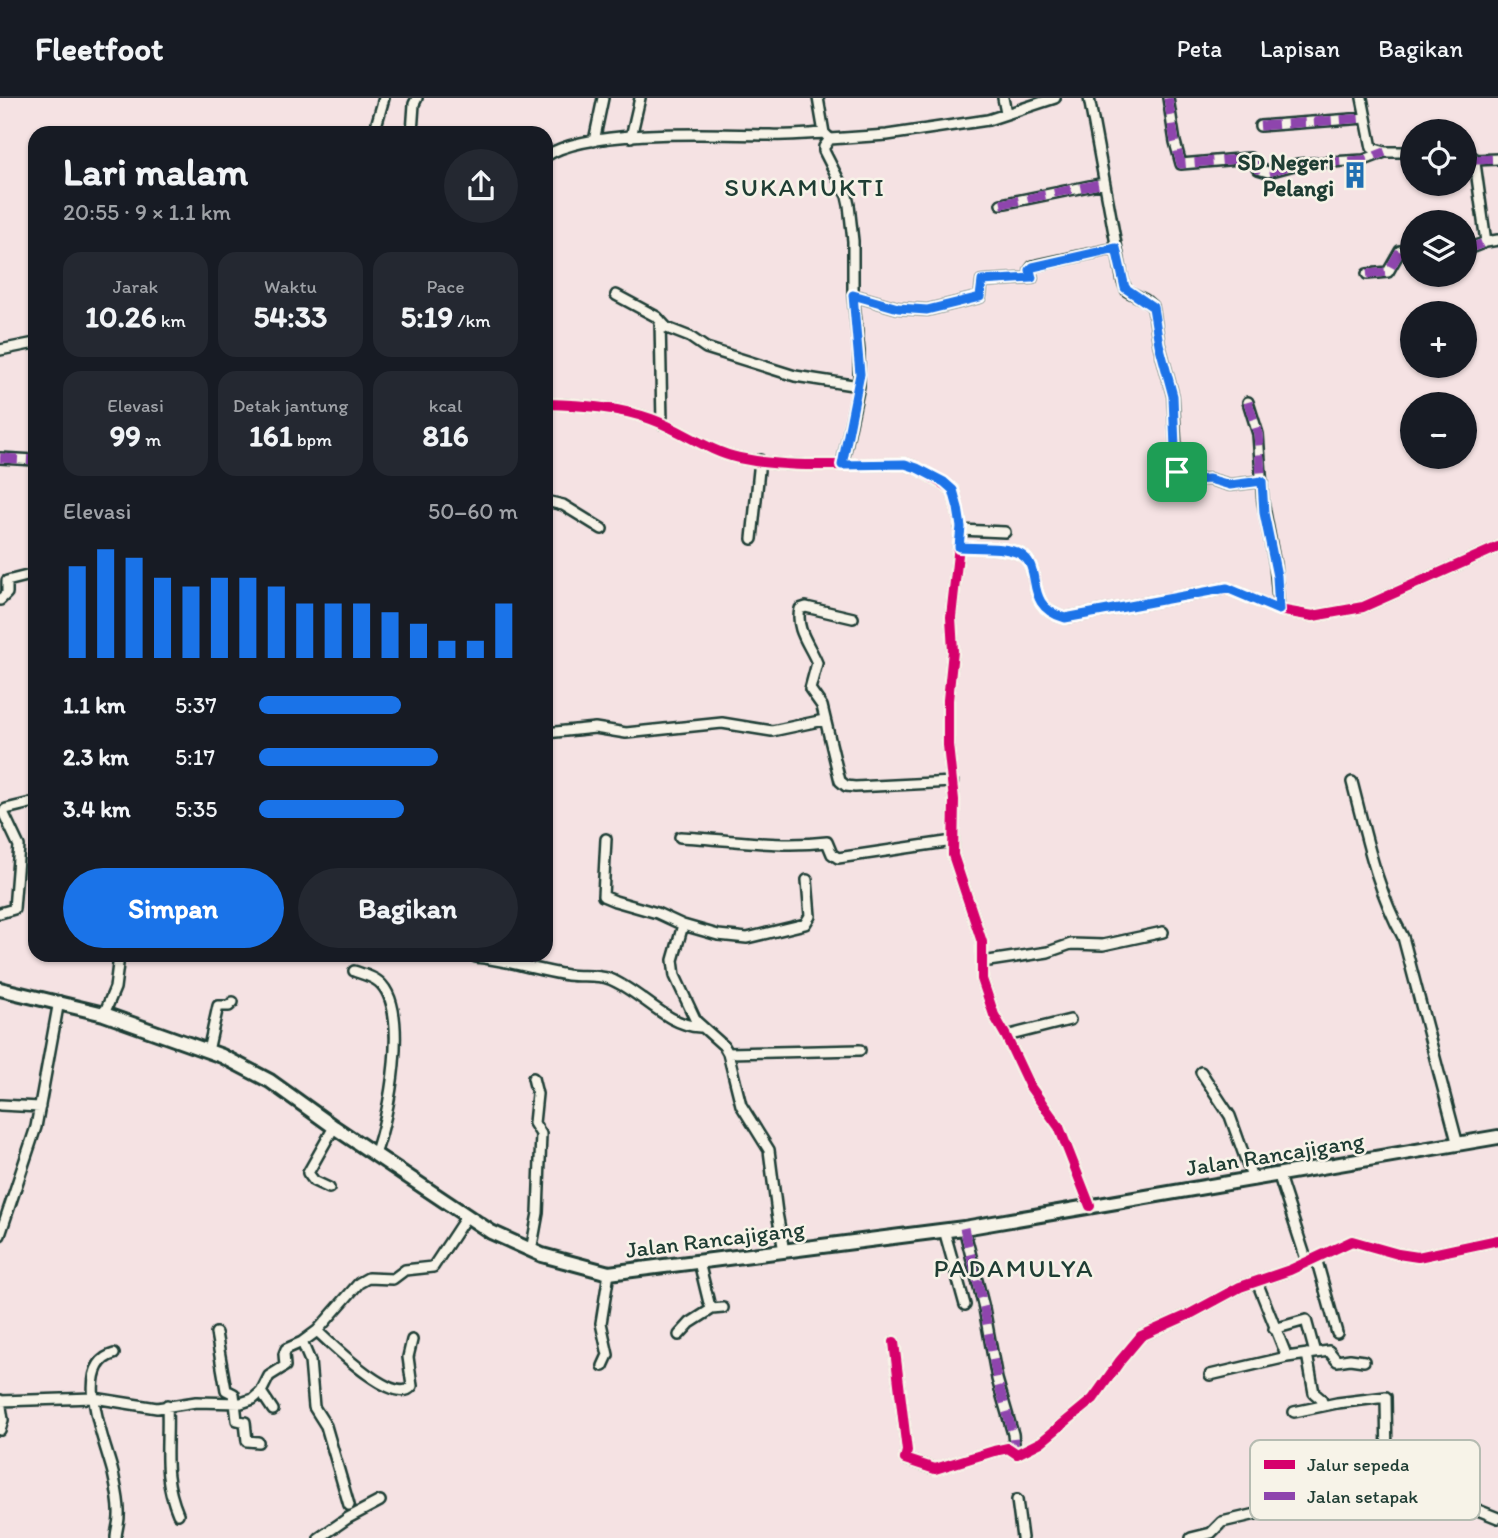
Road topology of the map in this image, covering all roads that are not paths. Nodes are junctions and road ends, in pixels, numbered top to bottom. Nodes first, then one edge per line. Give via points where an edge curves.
1 (384, 98) edge
2 (417, 98) edge
3 (603, 98) edge
4 (640, 98) edge
5 (818, 98) edge
6 (1003, 98) edge
7 (1055, 98) edge
8 (1089, 98) edge
9 (1168, 98) edge
10 (1362, 98) edge
11 (1006, 113) junction
12 (1365, 118) junction
13 (376, 126) edge
14 (413, 126) edge
15 (1260, 127) dead end
16 (827, 136) junction
17 (631, 137) junction
18 (594, 141) junction
19 (553, 152) edge
20 (1385, 152) junction
21 (1400, 152) edge
22 (1498, 159) edge
23 (1477, 160) edge
24 (1477, 180) edge
25 (1104, 183) junction
26 (1001, 204) dead end
27 (1498, 240) edge
28 (1486, 242) junction
29 (1477, 247) edge
30 (1116, 248) junction
31 (1400, 251) edge
32 (1367, 274) dead end
33 (615, 295) dead end
34 (853, 295) junction
35 (660, 320) junction
36 (28, 344) edge
37 (0, 350) edge
38 (859, 386) junction
39 (1248, 402) dead end
40 (553, 404) edge
41 (662, 424) junction
42 (0, 458) edge
43 (28, 460) edge
44 (760, 460) junction
45 (842, 465) junction
46 (1262, 481) junction
47 (553, 503) edge
48 (602, 529) dead end
49 (960, 530) junction
50 (1005, 532) dead end
51 (752, 539) dead end
52 (959, 547) junction
53 (1498, 547) edge
54 (28, 576) edge
55 (4, 582) edge
56 (0, 600) edge
57 (1279, 610) junction
58 (853, 618) dead end
59 (824, 720) junction
60 (553, 732) edge
61 (953, 782) junction
62 (1352, 782) dead end
63 (28, 803) edge
64 (2, 808) edge
65 (680, 837) dead end
66 (606, 839) dead end
67 (953, 841) junction
68 (807, 880) dead end
69 (0, 913) edge
70 (683, 925) junction
71 (1163, 932) dead end
72 (118, 962) edge
73 (512, 962) edge
74 (982, 962) junction
75 (354, 971) dead end
76 (0, 989) edge
77 (59, 1001) junction
78 (233, 1002) dead end
79 (104, 1014) junction
80 (1070, 1020) dead end
81 (701, 1027) junction
82 (1006, 1036) junction
83 (860, 1050) dead end
84 (208, 1051) junction
85 (728, 1052) junction
86 (1201, 1072) dead end
87 (533, 1078) dead end
88 (0, 1105) edge
89 (40, 1107) junction
90 (334, 1127) junction
91 (1498, 1137) edge
92 (1458, 1145) junction
93 (374, 1154) junction
94 (1279, 1176) junction
95 (1253, 1180) junction
96 (329, 1188) dead end
97 (1090, 1206) junction
98 (466, 1217) junction
99 (964, 1228) junction
100 (944, 1230) junction
101 (0, 1235) edge
102 (1498, 1240) edge
103 (531, 1251) junction
104 (784, 1251) junction
105 (1308, 1256) junction
106 (699, 1262) junction
107 (609, 1273) junction
108 (1257, 1282) junction
109 (965, 1305) dead end
110 (723, 1308) dead end
111 (712, 1309) junction
112 (1274, 1329) junction
113 (317, 1331) junction
114 (216, 1333) dead end
115 (1337, 1333) dead end
116 (679, 1335) dead end
117 (412, 1340) dead end
118 (302, 1342) junction
119 (894, 1342) dead end
120 (114, 1354) dead end
121 (1311, 1354) junction
122 (1287, 1357) junction
123 (1364, 1361) dead end
124 (603, 1366) dead end
125 (1210, 1375) dead end
126 (261, 1392) junction
127 (94, 1398) junction
128 (0, 1401) edge
129 (235, 1402) junction
130 (167, 1405) junction
131 (1323, 1405) junction
132 (273, 1410) dead end
133 (1294, 1412) dead end
134 (0, 1430) edge
135 (1386, 1440) edge
136 (258, 1443) dead end
137 (1014, 1443) junction
138 (1017, 1500) dead end
139 (380, 1501) dead end
140 (349, 1505) dead end
141 (1480, 1512) edge
142 (178, 1514) dead end
143 (1250, 1515) edge
144 (1498, 1518) edge
145 (116, 1538) edge
146 (319, 1538) edge
147 (1022, 1538) edge
148 (1191, 1538) edge

1 - 13 street
2 - 14 street
3 - 18 street
4 - 17 street
5 - 16 street
6 - 11 street
7 - 11 street
8 - 25 street
9 - 20 street via 1181,164 1250,158 1258,169 1268,172 1298,164 1364,160
10 - 12 street
11 - 16 street via 929,130
12 - 15 street
12 - 20 street via 1372,148
16 - 17 street
16 - 34 street via 824,152 847,196 851,219
17 - 18 street
18 - 19 street
20 - 21 street
22 - 23 street
24 - 28 street
25 - 26 street
25 - 30 street
27 - 28 street
28 - 29 street
30 - 34 street via 1033,267 1032,278 982,281 980,297 927,310 898,308
30 - 46 street via 1125,288 1153,307 1173,396 1180,478 1230,485
31 - 32 street via 1388,272
33 - 35 street
34 - 38 street
35 - 38 street via 706,348 795,376
35 - 41 street
36 - 37 street
38 - 45 street
39 - 46 street via 1258,429
40 - 41 street via 606,408
41 - 44 street via 720,453
42 - 43 street
44 - 45 street
44 - 51 street
45 - 49 street via 905,464 944,482 953,490
46 - 57 street
47 - 48 street
49 - 50 street
49 - 52 street
52 - 57 street via 1024,555 1042,605 1065,618 1227,588
52 - 61 street via 948,700
53 - 57 street via 1363,607 1313,615
54 - 55 street
55 - 56 street via 7,593
58 - 59 street via 800,609 803,635 817,663 809,687 820,701
59 - 60 street via 772,731 722,723 625,733 600,728
59 - 61 street via 839,778 846,786
61 - 67 street
62 - 92 street via 1375,873 1403,937
63 - 64 street
64 - 69 street via 20,849 14,909
65 - 67 street via 766,844 827,842 838,858
66 - 70 street via 603,896
67 - 74 street via 957,873 982,942
68 - 70 street via 810,916 802,926 747,938
70 - 81 street via 674,970
71 - 74 street
72 - 79 street via 115,988
73 - 81 street via 607,978 667,1016
74 - 82 street via 985,992
75 - 93 street via 380,983 394,1020 394,1074
76 - 77 main road, Jalan Rancajigang
77 - 79 main road, Jalan Rancajigang
77 - 89 street
78 - 84 street via 218,1006
79 - 84 main road, Jalan Rancajigang
80 - 82 street
81 - 85 street
82 - 97 street via 1029,1085 1062,1134
83 - 85 street
84 - 90 main road, Jalan Rancajigang via 270,1081
85 - 104 street via 741,1105 769,1150
86 - 95 street via 1230,1115
87 - 103 street via 537,1094 534,1123 541,1134 538,1213
88 - 89 street
89 - 101 street
90 - 93 main road, Jalan Rancajigang
90 - 96 street via 308,1173
91 - 92 main road, Jalan Rancajigang
92 - 94 main road, Jalan Rancajigang
93 - 98 main road, Jalan Rancajigang
94 - 95 main road, Jalan Rancajigang
94 - 105 street
95 - 97 main road, Jalan Rancajigang
97 - 99 main road, Jalan Rancajigang
98 - 103 main road, Jalan Rancajigang
98 - 113 street via 433,1267 405,1270 393,1279 364,1280
99 - 100 main road, Jalan Rancajigang
99 - 137 street
100 - 104 main road, Jalan Rancajigang
100 - 109 street
102 - 105 street via 1418,1257 1352,1241
103 - 107 main road, Jalan Rancajigang
104 - 106 main road, Jalan Rancajigang
105 - 108 street
105 - 115 street
106 - 107 main road, Jalan Rancajigang
106 - 111 street
107 - 124 street via 600,1323 608,1354
108 - 112 street
108 - 137 street via 1141,1336 1093,1399 1041,1442
110 - 111 street
111 - 116 street
112 - 121 street via 1306,1320
112 - 122 street
113 - 117 street via 375,1380 403,1392 412,1386 408,1357
113 - 118 street
114 - 129 street via 226,1390 233,1393
118 - 126 street via 286,1349 285,1366 269,1376
118 - 140 street via 310,1361 314,1407 326,1426
119 - 137 street via 905,1459 935,1469
120 - 127 street via 98,1364
121 - 122 street
121 - 123 street via 1329,1351 1337,1361
121 - 131 street via 1314,1393
122 - 125 street
126 - 129 street via 249,1401
126 - 132 street
127 - 128 street
127 - 130 street via 151,1408
127 - 145 street via 119,1508
128 - 134 street
129 - 130 street
129 - 136 street via 237,1420 246,1422 247,1441
130 - 142 street via 167,1481
131 - 133 street
131 - 135 street via 1385,1397
138 - 147 street
139 - 146 street
141 - 144 street
143 - 148 street via 1222,1522 1212,1533

